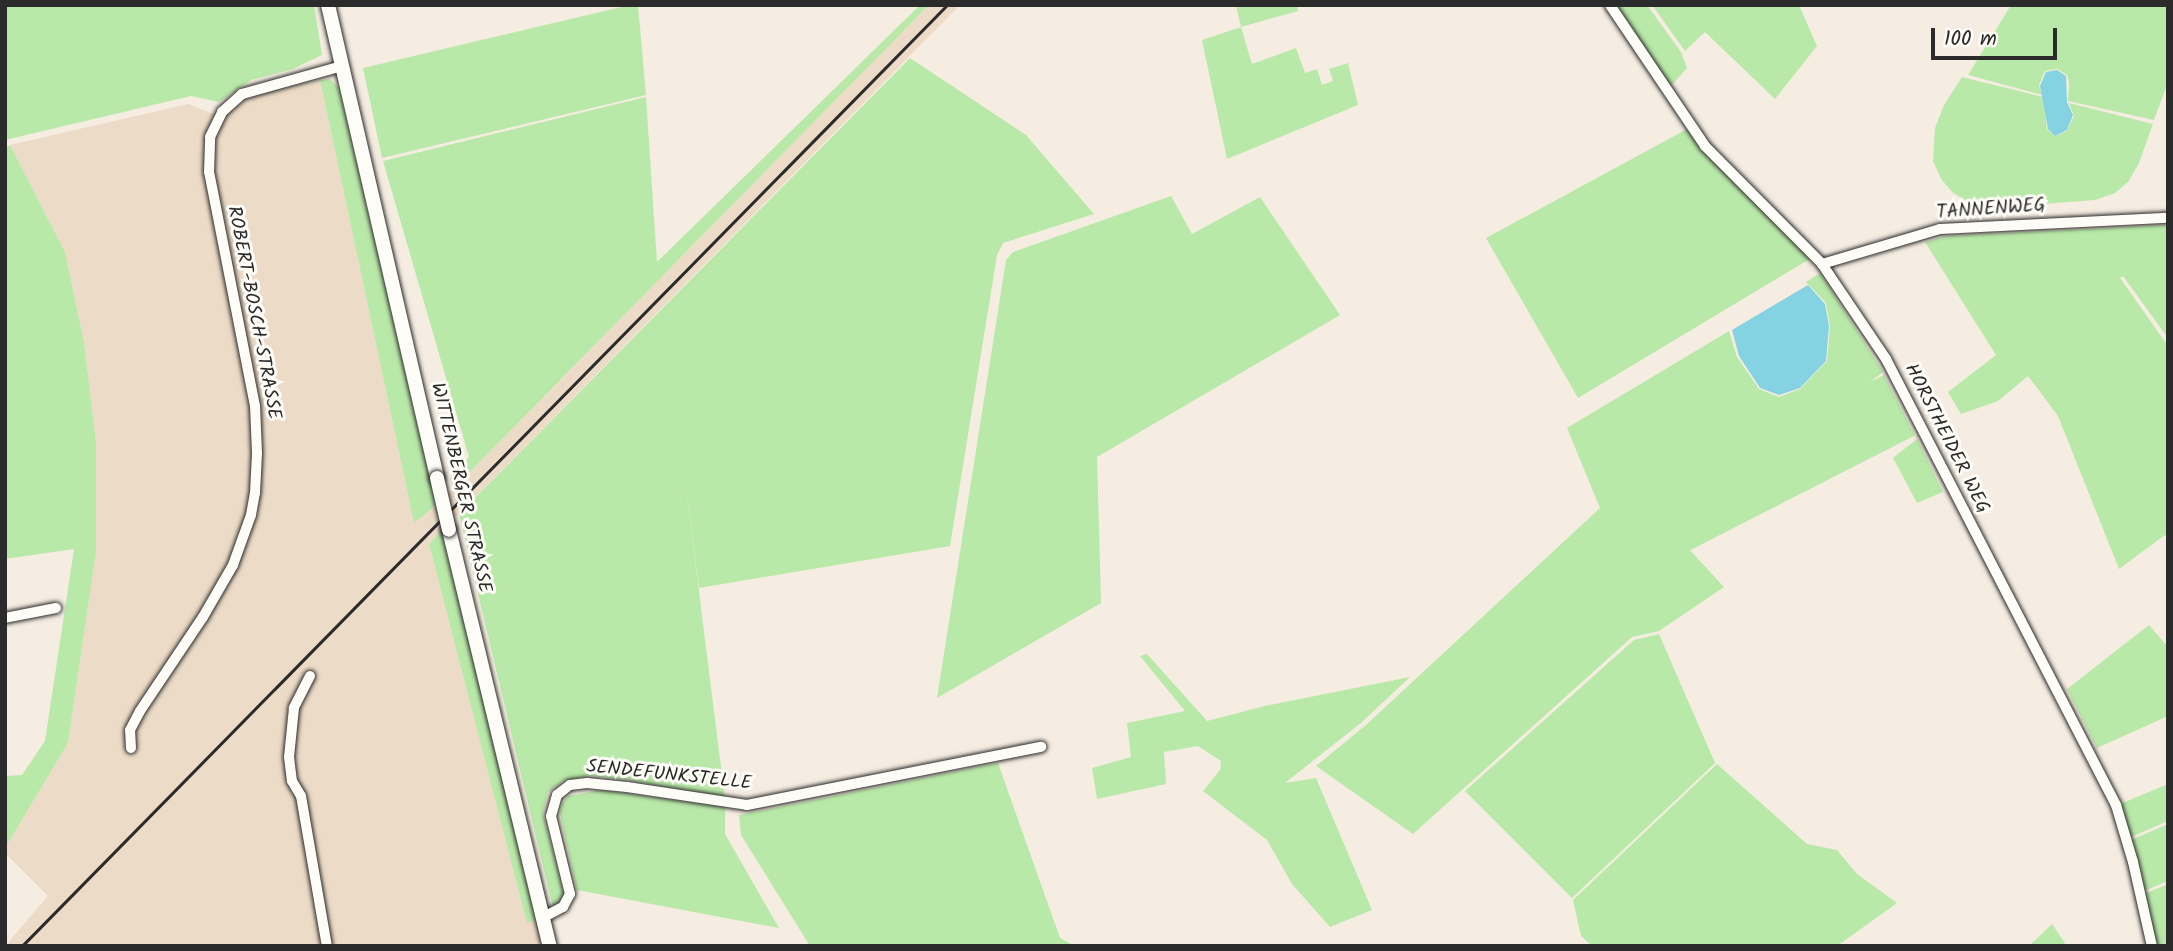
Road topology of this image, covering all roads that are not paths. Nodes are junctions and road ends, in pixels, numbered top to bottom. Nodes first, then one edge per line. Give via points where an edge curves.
1 (328, 5) edge
2 (1610, 5) edge
3 (342, 66) junction
4 (2168, 218) edge
5 (1822, 264) junction
6 (57, 608) dead end
7 (5, 618) edge
8 (310, 676) dead end
9 (1041, 747) dead end
10 (131, 748) dead end
11 (542, 918) junction
12 (327, 946) edge
13 (550, 946) edge
14 (2152, 946) edge

1 - 3 main road, WITTENBERGER STRASSE
2 - 5 street, HORSTHEIDER WEG via 1705,146
3 - 10 street, ROBERT-BOSCH-STRASSE via 242,94 222,112 210,138 209,172 255,406 255,493 233,565 140,711 130,730
3 - 11 main road, WITTENBERGER STRASSE, bridge
4 - 5 street, TANNENWEG via 1940,229
5 - 14 street, HORSTHEIDER WEG via 1886,359 2086,741 2116,805
6 - 7 street
8 - 12 street via 294,708 289,757
9 - 11 street, SENDEFUNKSTELLE via 747,805 627,787 570,785 557,795 551,816 570,894 563,907
11 - 13 main road, WITTENBERGER STRASSE

